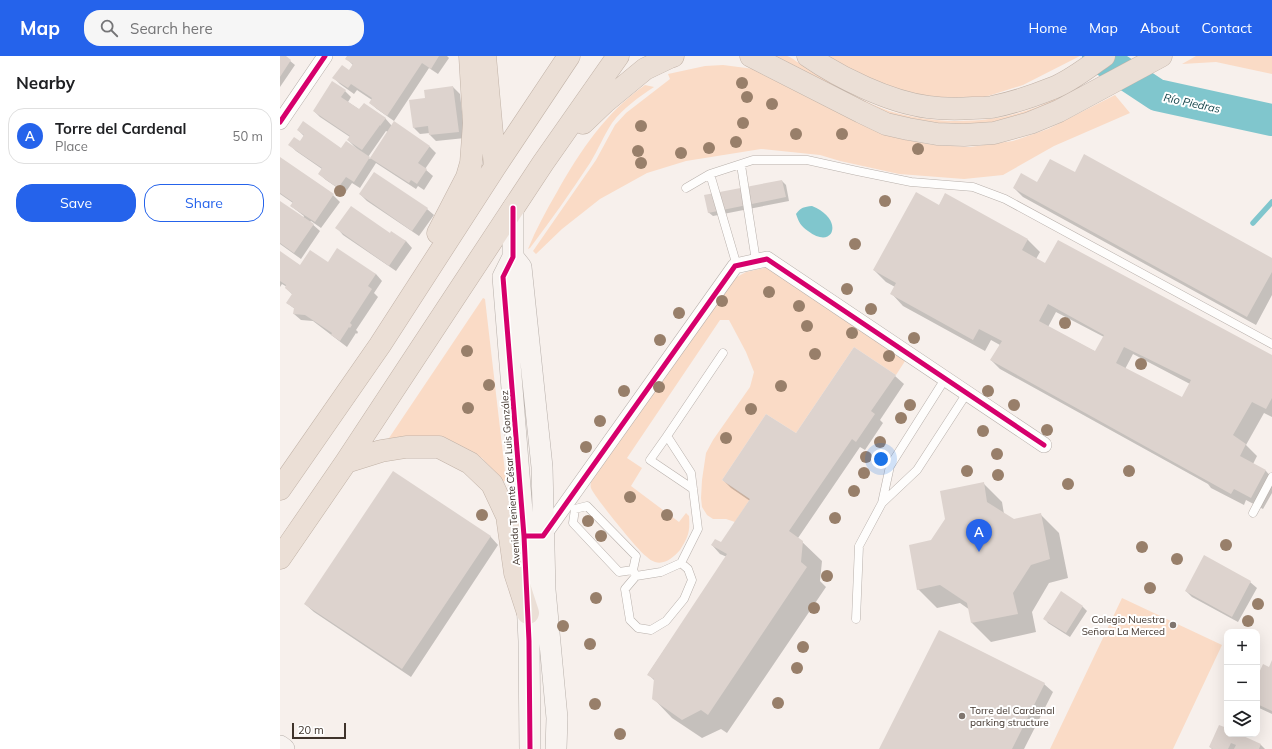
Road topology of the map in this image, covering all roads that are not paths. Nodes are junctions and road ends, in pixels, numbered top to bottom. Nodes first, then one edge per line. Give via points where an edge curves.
1 (325, 56) edge
2 (470, 56) edge
3 (485, 56) edge
4 (569, 56) edge
5 (618, 56) edge
6 (673, 56) edge
7 (751, 56) edge
8 (808, 56) edge
9 (1104, 56) edge
10 (1161, 56) edge
11 (280, 122) edge
12 (542, 163) junction
13 (741, 165) junction
14 (495, 168) junction
15 (710, 174) junction
16 (686, 188) dead end
17 (513, 208) junction
18 (756, 262) junction
19 (737, 266) junction
20 (1272, 344) edge
21 (380, 345) junction
22 (723, 353) dead end
23 (945, 379) junction
24 (967, 393) junction
25 (667, 436) junction
26 (1044, 445) dead end
27 (346, 462) junction
28 (1272, 477) edge
29 (280, 489) edge
30 (693, 489) junction
31 (882, 503) junction
32 (571, 505) junction
33 (1253, 512) dead end
34 (533, 536) junction
35 (280, 558) edge
36 (681, 563) junction
37 (634, 573) junction
38 (528, 613) junction
39 (856, 619) dead end
40 (557, 718) junction
41 (280, 746) edge
42 (284, 749) edge
43 (530, 749) edge
44 (556, 749) edge
45 (560, 749) edge

1 - 11 street
2 - 21 highway via 474,123 471,164
3 - 14 highway
4 - 14 highway
5 - 12 highway
6 - 12 highway via 645,69 629,82
7 - 10 highway via 886,124 937,134 964,135 994,133 1030,123 1071,105
8 - 9 highway via 824,67 896,99 927,107 958,109 990,107 1019,101 1054,88
12 - 17 highway
13 - 15 lane
13 - 18 lane
13 - 20 lane via 753,160 807,160 911,182 973,187 1005,199
14 - 21 highway
15 - 16 lane
15 - 19 lane
17 - 27 highway
17 - 34 street, Avenida Teniente César Luis González via 514,257 503,276
18 - 19 street
18 - 23 street via 767,259
19 - 32 street
21 - 29 highway
22 - 25 lane
23 - 24 street
23 - 31 lane via 890,466
24 - 26 street
24 - 31 lane via 917,470
25 - 30 lane via 691,473
25 - 30 lane via 650,460
27 - 35 highway
27 - 38 highway via 406,446 439,447 470,463 492,484 507,516 515,573
28 - 33 lane
30 - 36 lane via 698,529
31 - 39 lane via 859,546
32 - 34 street
32 - 37 lane via 573,523 619,572
32 - 37 lane via 587,506 636,556
34 - 38 street, Avenida Teniente César Luis González
34 - 40 street, Avenida Teniente César Luis González via 545,590
36 - 37 lane via 661,572
36 - 37 lane via 688,569 692,580 684,600 666,621 651,630 638,628 630,620 625,589
38 - 43 street, Avenida Teniente César Luis González
40 - 44 street, Avenida Teniente César Luis González
40 - 45 street
41 - 42 street

